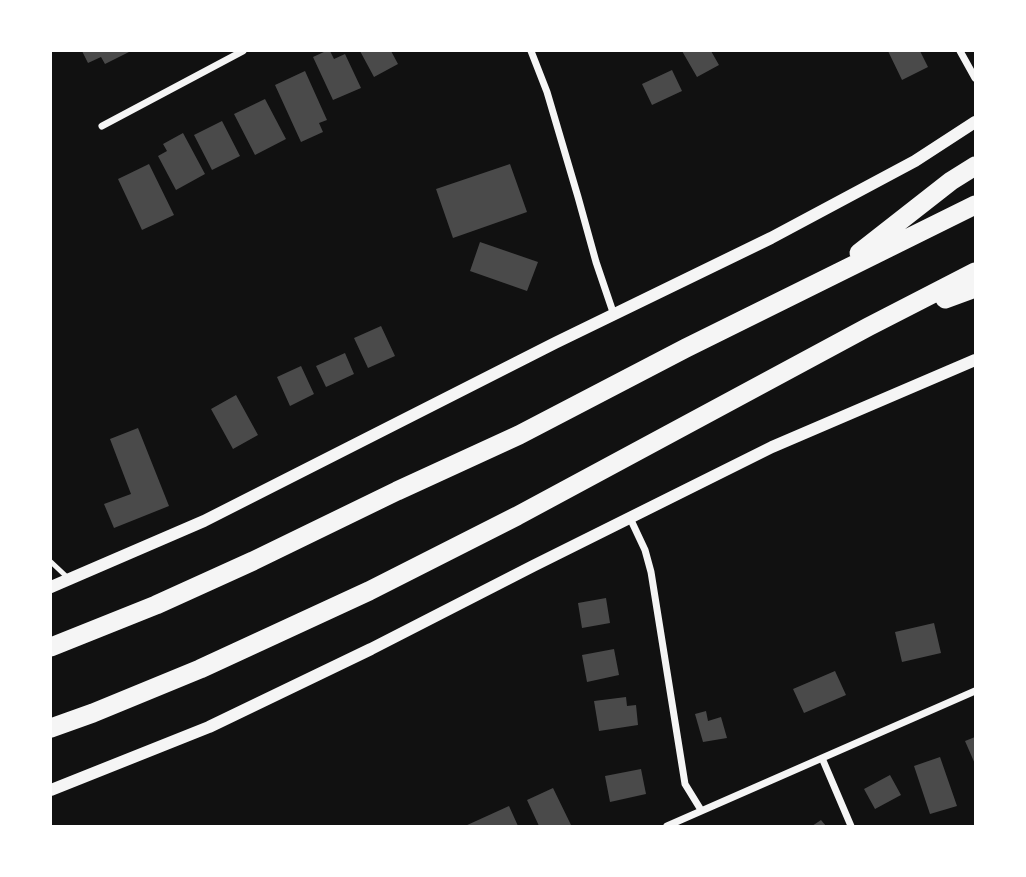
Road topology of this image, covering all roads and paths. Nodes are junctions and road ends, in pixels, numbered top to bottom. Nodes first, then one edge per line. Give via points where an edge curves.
1 (243, 51) edge
2 (531, 51) edge
3 (960, 51) edge
4 (975, 78) edge
5 (975, 122) edge
6 (102, 126) dead end
7 (975, 166) edge
8 (975, 205) edge
9 (975, 272) edge
10 (826, 279) junction
11 (975, 288) edge
12 (614, 315) junction
13 (869, 327) junction
14 (975, 360) edge
15 (631, 518) junction
16 (51, 562) edge
17 (69, 580) junction
18 (51, 587) edge
19 (51, 647) edge
20 (975, 691) edge
21 (51, 728) edge
22 (822, 758) junction
23 (51, 790) edge
24 (701, 810) junction
25 (667, 826) edge
26 (851, 826) edge

1 - 6 street
2 - 12 street
3 - 4 street
5 - 12 street via 851,197
7 - 10 highway
8 - 10 highway
9 - 13 highway
10 - 19 highway via 519,435 253,561
11 - 13 highway
12 - 17 street via 204,521
13 - 21 highway via 369,591 200,669
14 - 15 street via 772,447
15 - 23 street via 255,706
15 - 24 street via 651,572 685,784
16 - 17 lane
17 - 18 street
20 - 22 street
22 - 24 street
22 - 26 street
24 - 25 street

